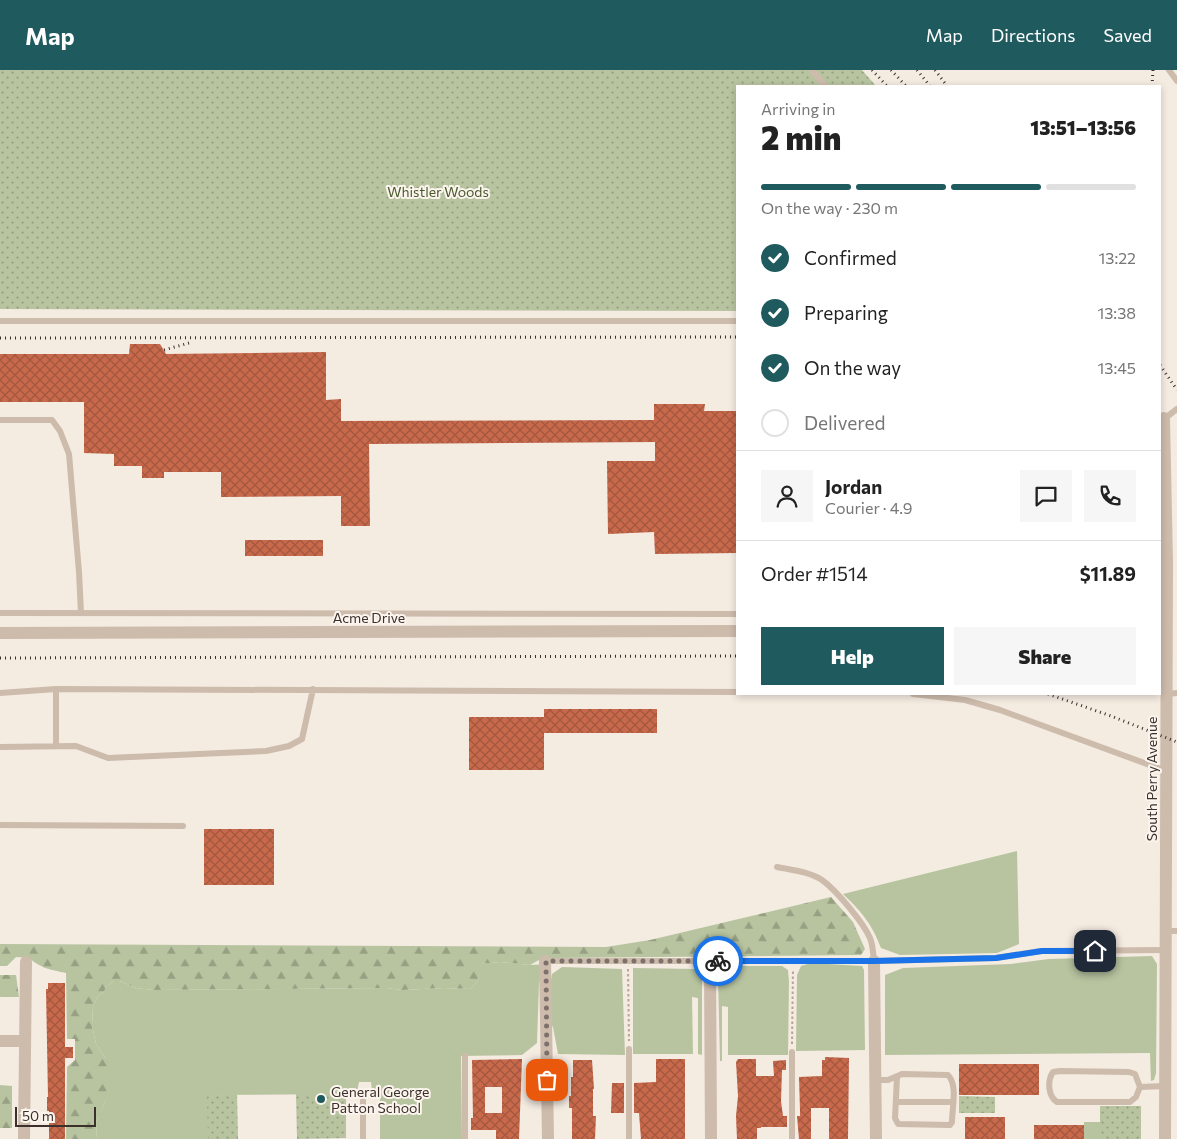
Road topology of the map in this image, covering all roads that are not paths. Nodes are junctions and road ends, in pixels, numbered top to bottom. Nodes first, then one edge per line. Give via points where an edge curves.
1 (812, 70) edge
2 (1169, 70) edge
3 (1177, 80) edge
4 (824, 85) edge
5 (0, 321) edge
6 (736, 321) edge
7 (1177, 409) edge
8 (0, 420) edge
9 (1162, 420) edge
10 (1164, 563) edge
11 (0, 613) edge
12 (81, 613) junction
13 (736, 614) edge
14 (736, 631) edge
15 (0, 633) edge
16 (1163, 658) edge
17 (1171, 688) edge
18 (56, 689) junction
19 (313, 689) junction
20 (736, 692) edge
21 (0, 693) edge
22 (922, 695) edge
23 (56, 746) junction
24 (0, 747) edge
25 (1166, 771) junction
26 (0, 825) edge
27 (183, 826) dead end
28 (777, 867) dead end
29 (1171, 931) edge
30 (1165, 950) junction
31 (546, 961) joint
32 (710, 961) junction
33 (874, 961) junction
34 (26, 962) dead end
35 (0, 1041) edge
36 (25, 1041) junction
37 (629, 1049) road end
38 (792, 1052) road end
39 (465, 1056) dead end
40 (897, 1078) junction
41 (875, 1080) junction
42 (1165, 1086) junction
43 (1140, 1087) junction
44 (363, 1101) dead end
45 (896, 1102) junction
46 (952, 1102) junction
47 (24, 1139) edge
48 (363, 1139) edge
49 (465, 1139) edge
50 (548, 1139) edge
51 (629, 1139) edge
52 (711, 1139) edge
53 (792, 1139) edge
54 (876, 1139) edge
55 (1165, 1139) edge

1 - 4 lane
2 - 3 lane
5 - 6 lane
7 - 9 lane
8 - 12 lane via 52,420 60,431 69,454
9 - 10 street, South Perry Avenue
10 - 16 street, South Perry Avenue
11 - 12 lane
12 - 13 lane
14 - 15 street, Acme Drive
16 - 17 street, South Perry Avenue
17 - 25 street, South Perry Avenue
18 - 19 lane
18 - 21 lane
18 - 23 lane
19 - 20 lane
19 - 23 lane via 302,739 289,746 266,751 108,758 76,746
22 - 25 lane via 965,700 1000,710
23 - 24 lane
25 - 29 street, South Perry Avenue
26 - 27 lane
28 - 33 lane via 822,880 869,936
29 - 30 street, South Perry Avenue
30 - 33 lane via 1042,951 996,958
30 - 42 street, South Perry Avenue
31 - 32 lane
31 - 50 street
32 - 33 lane
32 - 52 street
33 - 41 street
34 - 36 street
35 - 36 street
36 - 47 street
37 - 51 lane
38 - 53 lane
39 - 49 lane
40 - 41 lane
40 - 45 lane
40 - 46 lane via 902,1074 948,1075 952,1079
41 - 54 street
42 - 43 lane
42 - 55 street, South Perry Avenue
43 - 43 lane via 1130,1102 1057,1102 1050,1093 1050,1076 1060,1071 1130,1072 1135,1074
44 - 48 lane
45 - 46 lane
45 - 46 lane via 898,1124 934,1125 950,1125

